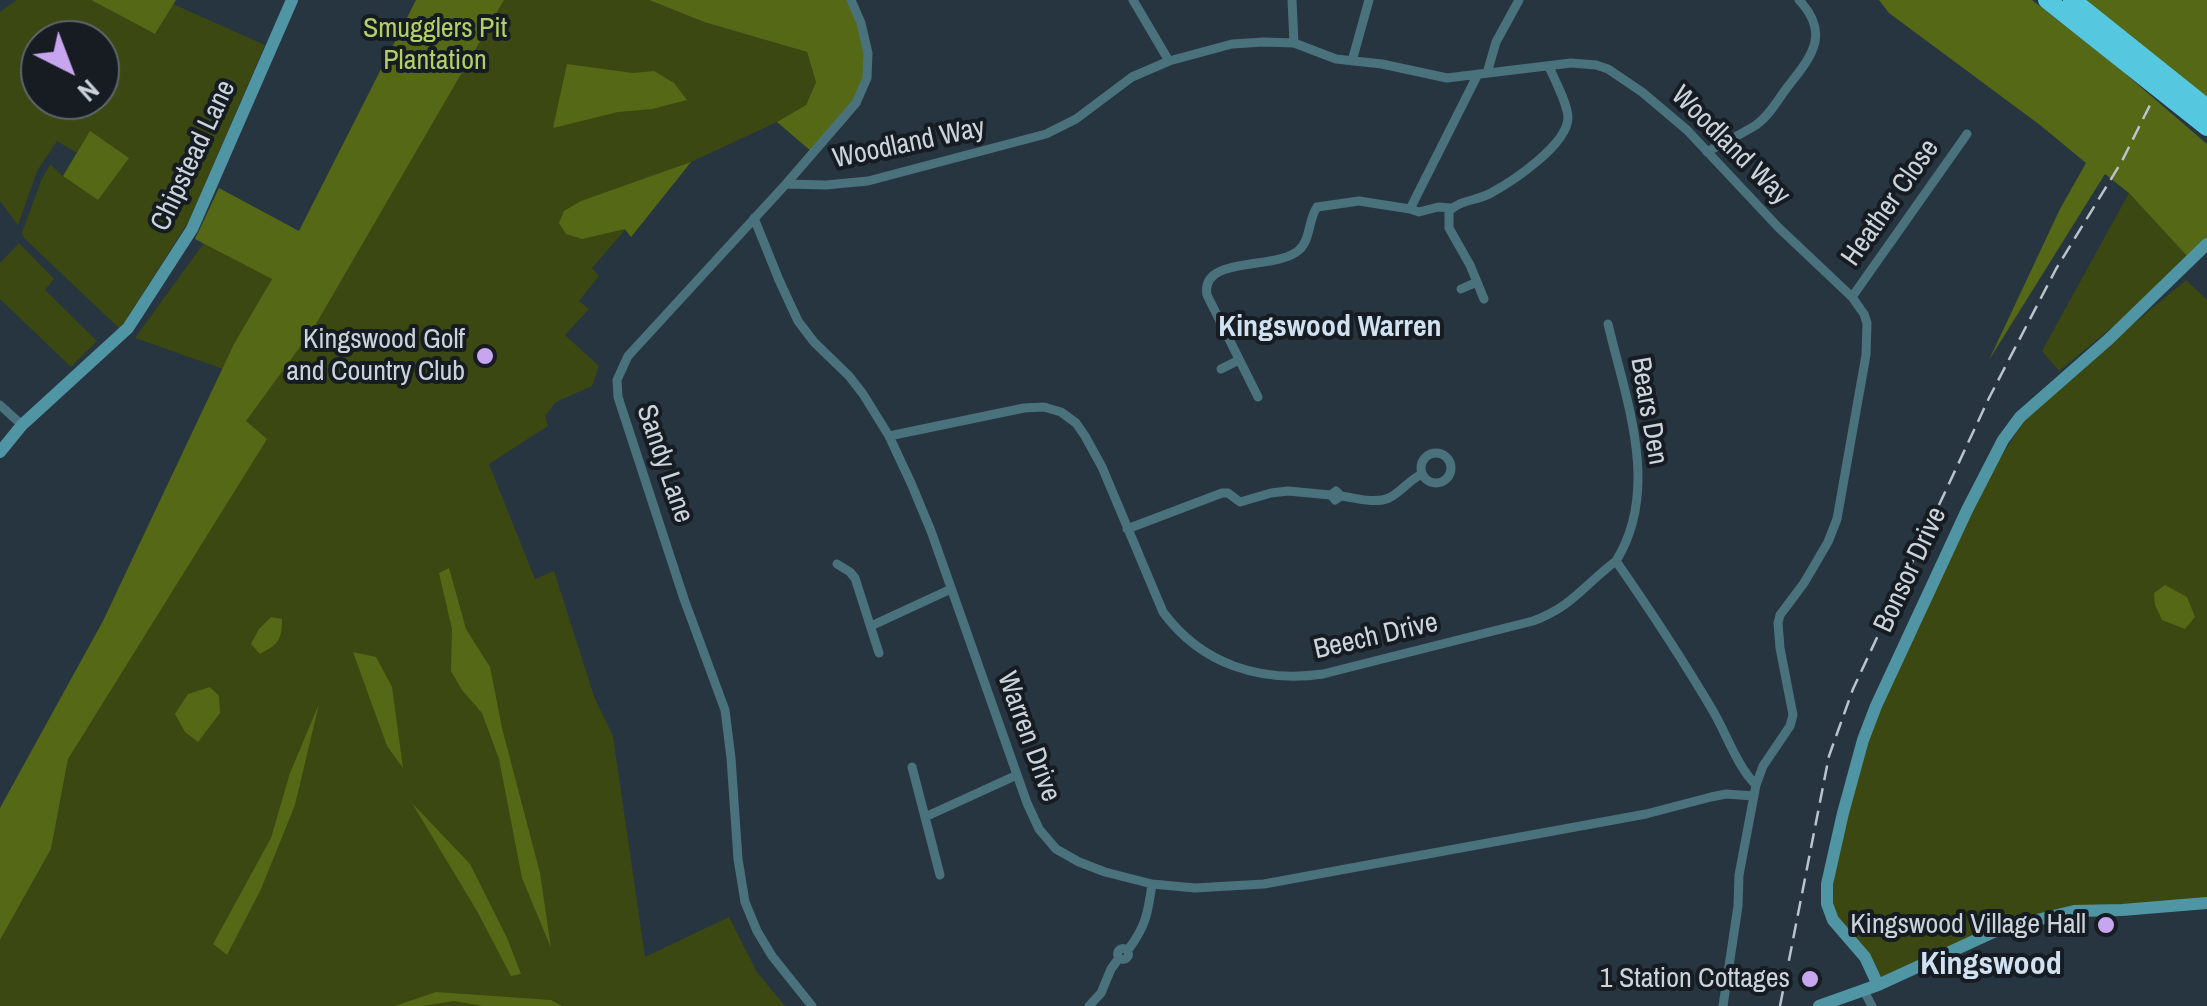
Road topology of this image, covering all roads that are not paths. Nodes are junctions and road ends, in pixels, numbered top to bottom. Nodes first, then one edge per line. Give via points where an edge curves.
1 (292, 0) edge
2 (851, 0) edge
3 (1133, 0) edge
4 (1292, 0) edge
5 (1369, 0) edge
6 (1518, 0) edge
7 (1799, 0) edge
8 (2048, 0) edge
9 (2072, 0) edge
10 (1294, 43) junction
11 (1169, 61) junction
12 (1352, 62) junction
13 (1549, 67) junction
14 (1483, 73) junction
15 (2207, 108) edge
16 (2207, 127) edge
17 (1967, 134) dead end
18 (1707, 152) junction
19 (786, 184) junction
20 (1451, 208) junction
21 (1410, 209) junction
22 (754, 218) junction
23 (2207, 244) edge
24 (1477, 282) junction
25 (1461, 289) dead end
26 (1852, 297) junction
27 (1484, 300) dead end
28 (1608, 324) dead end
29 (1239, 360) junction
30 (1221, 369) dead end
31 (1258, 397) dead end
32 (0, 405) edge
33 (22, 425) junction
34 (889, 436) junction
35 (0, 452) edge
36 (1422, 474) dead end
37 (1127, 529) junction
38 (1616, 561) junction
39 (837, 564) dead end
40 (951, 589) junction
41 (872, 626) junction
42 (879, 653) dead end
43 (912, 767) dead end
44 (1017, 775) junction
45 (1755, 790) junction
46 (925, 817) junction
47 (940, 875) dead end
48 (1152, 884) junction
49 (2207, 903) edge
50 (1878, 986) junction
51 (1864, 992) junction
52 (812, 1006) edge
53 (1089, 1006) edge
54 (1724, 1006) edge
55 (1819, 1006) edge
56 (1872, 1006) edge

1 - 33 main road, Chipstead Lane via 192,229 128,328
2 - 19 street, Sandy Lane via 868,52 864,88
3 - 11 street
4 - 10 street
5 - 12 street
6 - 14 street
7 - 18 street via 1817,34 1808,61 1758,124
8 - 16 highway
9 - 15 highway
10 - 11 street, Woodland Way via 1232,44
10 - 12 street, Woodland Way
11 - 19 street, Woodland Way via 1132,77 1046,134 864,182
12 - 14 street, Woodland Way via 1447,78
13 - 14 street, Woodland Way
13 - 18 street, Woodland Way via 1583,63 1608,69 1666,110
13 - 20 street via 1567,110 1557,142 1490,194
14 - 21 street
17 - 26 street, Heather Close
18 - 26 street, Woodland Way
19 - 22 street, Sandy Lane
20 - 21 street
20 - 24 street via 1449,228
21 - 29 street via 1359,201 1317,207 1299,250 1214,272 1207,295
22 - 34 street, Warren Drive via 798,321 849,376
22 - 52 street, Sandy Lane via 628,356 616,388 725,710 745,902 772,956
23 - 50 main road, Bonsor Drive via 2012,428 1876,706 1843,813 1827,904
24 - 25 street
24 - 27 street
26 - 45 street, Woodland Way via 1867,335 1842,496 1828,542 1780,615 1793,715
28 - 38 street, Bears Den via 1634,432 1639,490 1631,532
29 - 30 street
29 - 31 street
32 - 33 street
33 - 35 main road, Chipstead Lane
34 - 37 street, Beech Drive via 1024,408 1062,412 1096,452
34 - 40 street, Warren Drive
36 - 37 street via 1383,500 1288,492 1240,502 1222,493
37 - 38 street, Beech Drive via 1172,624 1208,656 1271,675 1323,674 1533,622 1582,593
38 - 45 street via 1716,715
39 - 41 street via 856,578
40 - 41 street
40 - 44 street, Warren Drive
41 - 42 street
43 - 46 street
44 - 46 street
44 - 48 street, Warren Drive via 1039,830 1056,848 1105,872
45 - 48 street, Warren Drive via 1264,884
45 - 54 street, Woodland Way
46 - 47 street
48 - 53 street via 1141,932 1128,950 1120,949
49 - 50 main road via 2074,911 2000,929
50 - 51 main road
51 - 55 main road
51 - 56 street

